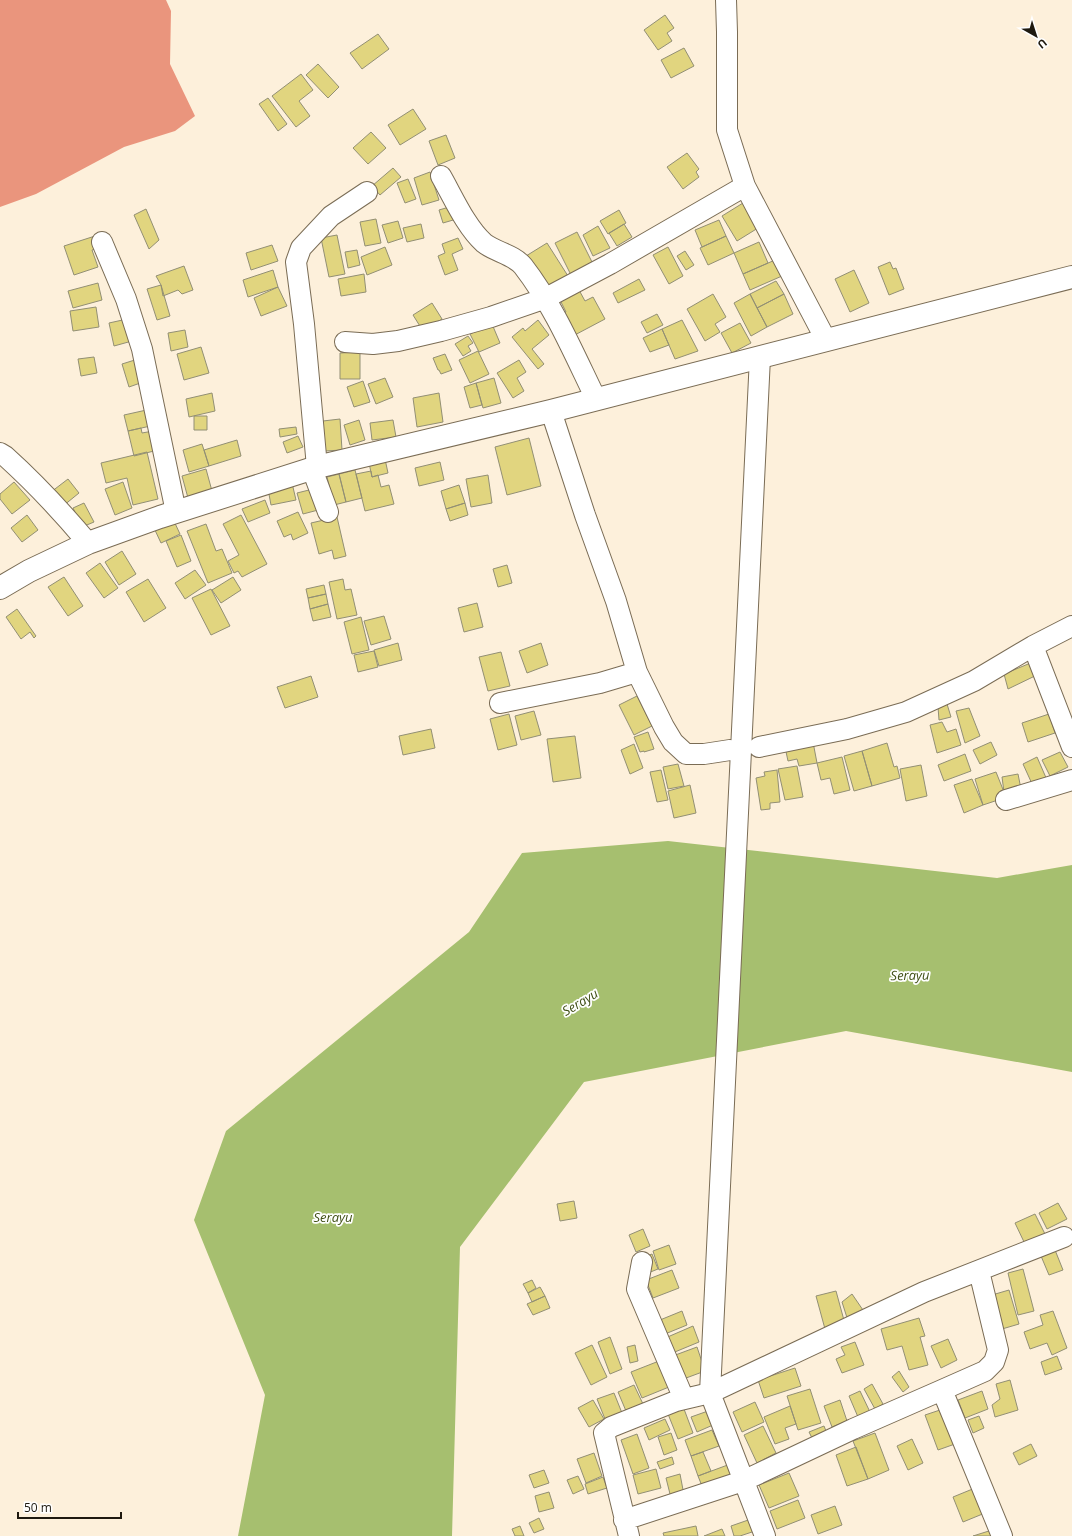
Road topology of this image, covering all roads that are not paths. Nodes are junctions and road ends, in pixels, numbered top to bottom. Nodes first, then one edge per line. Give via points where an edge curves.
1 (727, 0) edge
2 (441, 176) dead end
3 (745, 186) junction
4 (367, 192) dead end
5 (102, 242) dead end
6 (1072, 277) edge
7 (546, 298) junction
8 (826, 340) junction
9 (345, 342) dead end
10 (760, 357) junction
11 (596, 399) junction
12 (551, 411) junction
13 (0, 453) edge
14 (315, 468) junction
15 (176, 512) junction
16 (328, 512) dead end
17 (88, 543) junction
18 (0, 588) edge
19 (1072, 626) edge
20 (1033, 646) junction
21 (637, 672) junction
22 (500, 703) dead end
23 (759, 747) dead end
24 (1072, 747) edge
25 (730, 750) dead end
26 (1072, 780) edge
27 (1006, 800) dead end
28 (1064, 1237) dead end
29 (642, 1262) dead end
30 (979, 1271) junction
31 (942, 1390) junction
32 (710, 1393) junction
33 (684, 1399) junction
34 (744, 1481) junction
35 (627, 1528) edge
36 (765, 1536) edge
37 (1002, 1536) edge

1 - 3 street via 726,130
2 - 7 street via 471,228 484,243 506,253 521,265
3 - 7 street
3 - 8 street
4 - 14 street via 331,216 301,248 296,262 304,324
5 - 15 street via 126,300 142,349
6 - 8 main road
7 - 9 street via 491,317 398,341 373,344
7 - 11 street
8 - 10 main road
10 - 11 main road
10 - 32 street
11 - 12 main road
12 - 14 main road
12 - 21 street via 616,601
13 - 17 street via 58,507
14 - 15 main road
14 - 16 street
15 - 17 main road
17 - 18 main road
19 - 20 street
20 - 23 street via 974,681 906,712 847,729
20 - 24 street
21 - 22 street via 600,683
21 - 25 street via 664,727 673,742 686,754
26 - 27 street
28 - 30 street
29 - 33 street via 638,1289
30 - 31 street via 998,1350 994,1362 985,1371
30 - 32 street via 924,1292
31 - 34 street
31 - 37 street
32 - 33 street
32 - 34 street
33 - 35 street via 611,1427 604,1433
34 - 35 street
34 - 36 street

